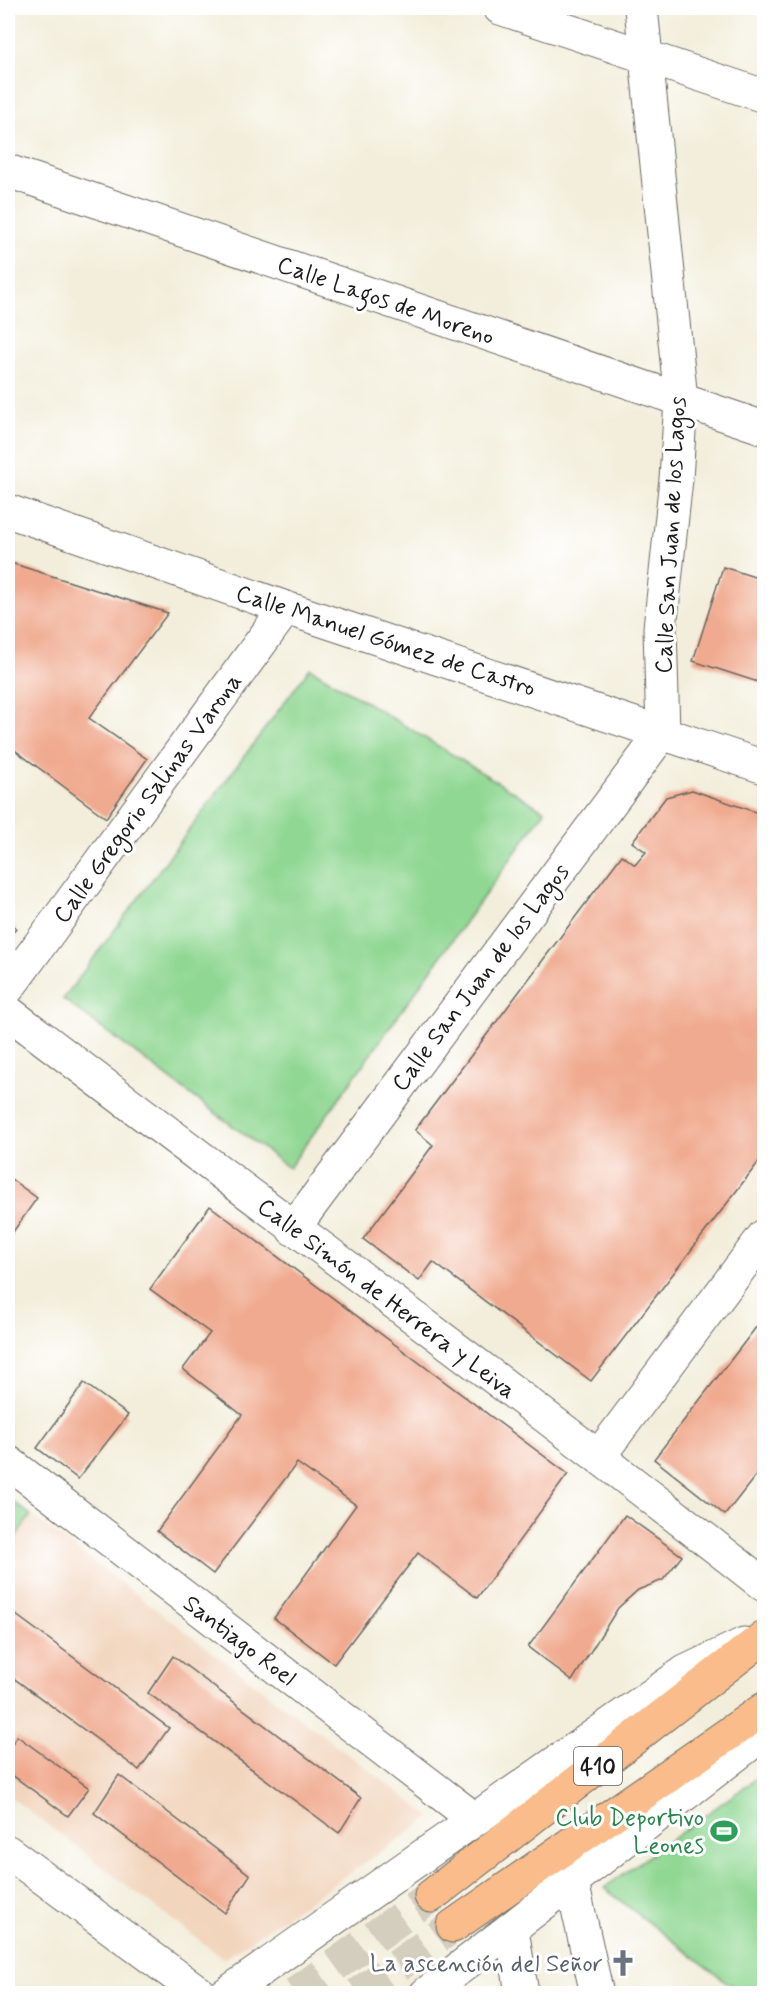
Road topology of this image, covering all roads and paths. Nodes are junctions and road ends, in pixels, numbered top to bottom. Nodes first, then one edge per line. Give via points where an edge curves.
1 (500, 8) edge
2 (641, 8) edge
3 (646, 57) junction
4 (765, 96) edge
5 (8, 171) edge
6 (681, 399) junction
7 (765, 428) edge
8 (8, 511) edge
9 (286, 608) junction
10 (663, 732) junction
11 (765, 767) edge
12 (8, 988) edge
13 (8, 1012) edge
14 (293, 1229) junction
15 (765, 1236) edge
16 (599, 1456) junction
17 (8, 1462) edge
18 (765, 1586) edge
19 (765, 1636) edge
20 (765, 1709) edge
21 (765, 1733) edge
22 (473, 1818) junction
23 (8, 1852) edge
24 (572, 1882) junction
25 (431, 1896) tunnel mouth
26 (453, 1926) tunnel mouth
27 (513, 1929) junction
28 (201, 1994) edge
29 (226, 1994) edge
30 (426, 1994) edge
31 (522, 1994) edge
32 (597, 1994) edge

1 - 3 street
2 - 3 street, Calle San Juan de los Lagos
3 - 4 street
3 - 6 street, Calle San Juan de los Lagos
5 - 6 street, Calle Lagos de Moreno
6 - 7 street, Calle Lagos de Moreno
6 - 10 street, Calle San Juan de los Lagos via 660,628
8 - 9 street, Calle Manuel Gómez de Castro
9 - 10 street, Calle Manuel Gómez de Castro
9 - 12 street, Calle Gregorio Salinas Varona
10 - 11 street, Calle Manuel Gómez de Castro
10 - 14 street, Calle San Juan de los Lagos
13 - 14 street, Calle Simón de Herrera y Leiva
14 - 16 street, Calle Simón de Herrera y Leiva
15 - 16 street
16 - 18 street, Calle Simón de Herrera y Leiva
17 - 22 street, Santiago Roel
19 - 22 street via 685,1672
19 - 25 main road, 410
20 - 26 main road, 410
21 - 24 street
22 - 29 street
23 - 28 street
24 - 27 street
24 - 32 street
27 - 30 street
27 - 31 street

